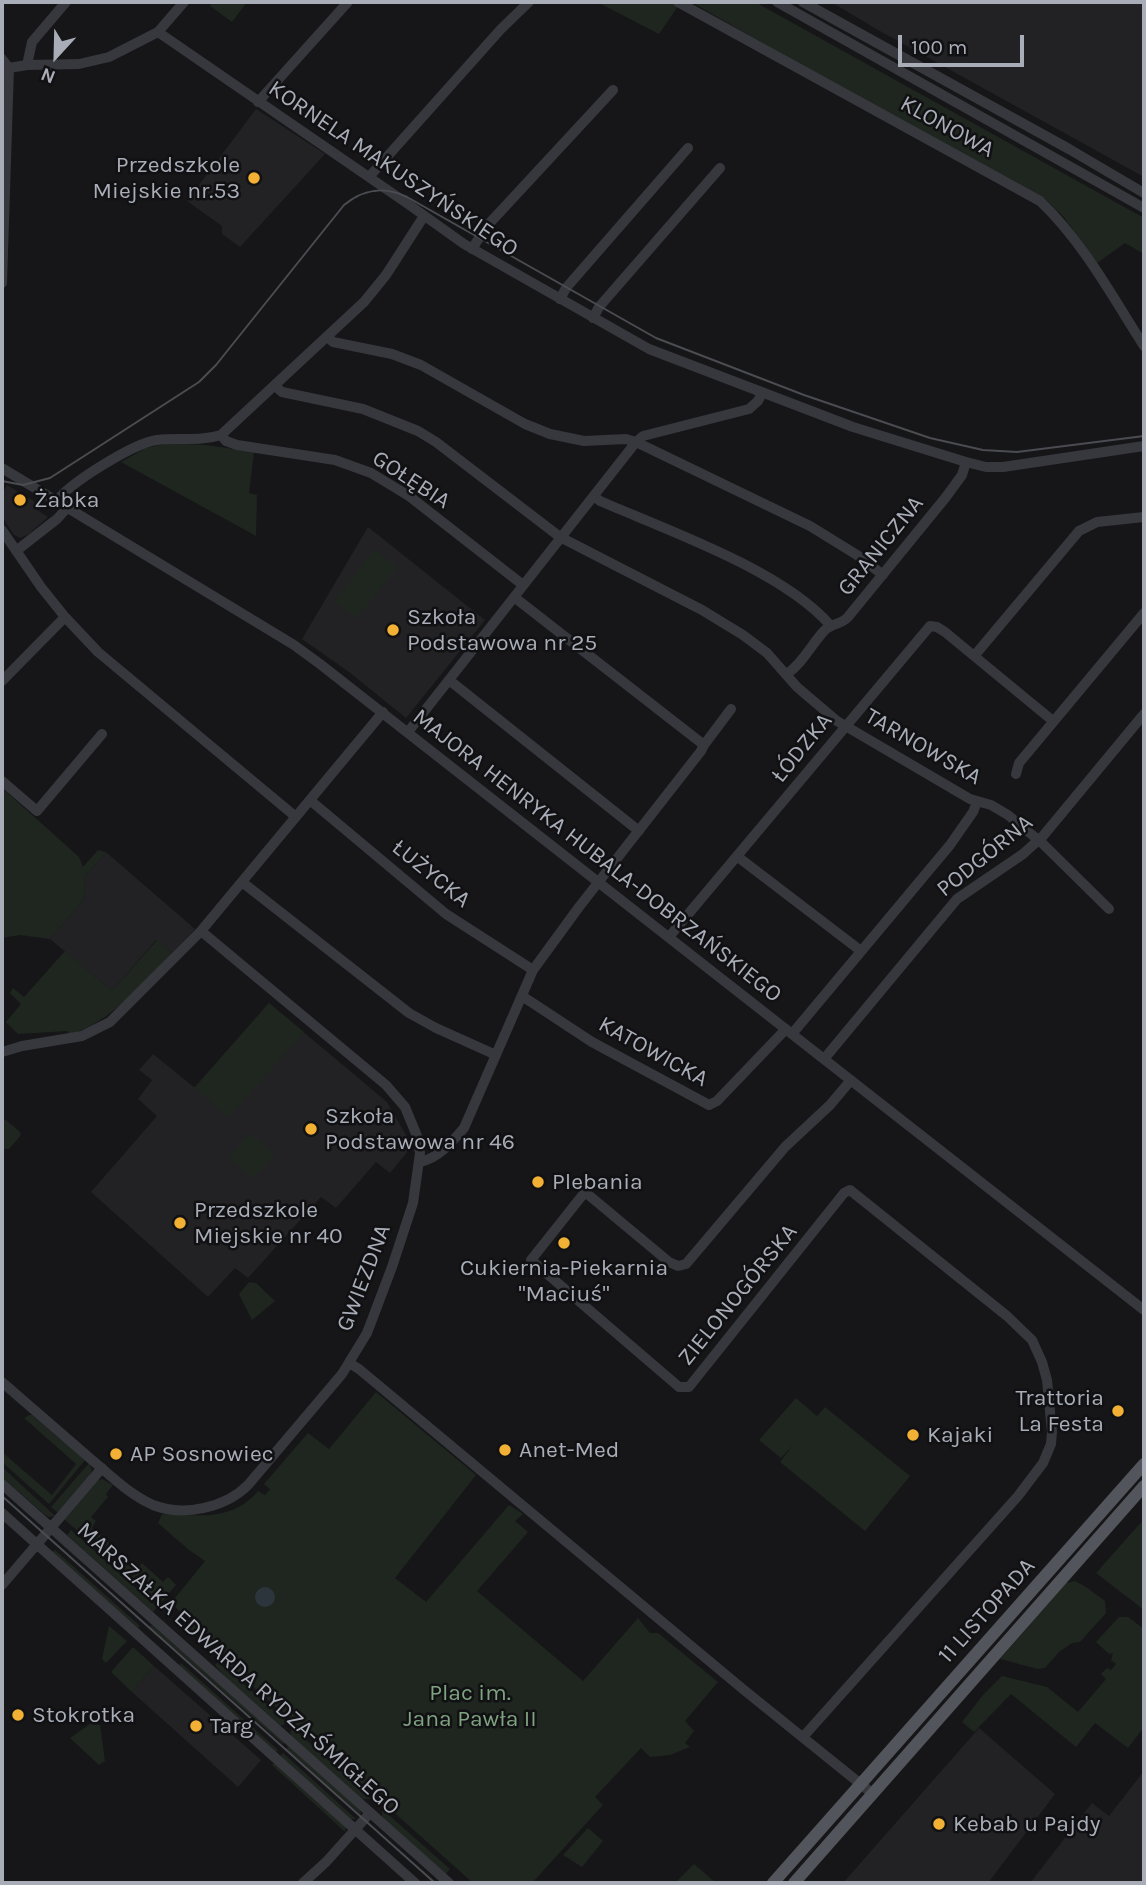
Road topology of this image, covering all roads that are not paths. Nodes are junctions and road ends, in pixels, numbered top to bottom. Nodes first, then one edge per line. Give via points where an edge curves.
1 (66, 2) edge
2 (184, 2) edge
3 (348, 2) edge
4 (529, 2) edge
5 (678, 2) edge
6 (777, 2) edge
7 (803, 2) edge
8 (158, 32) junction
9 (2, 59) edge
10 (27, 65) junction
11 (9, 68) junction
12 (613, 90) dead end
13 (258, 102) junction
14 (688, 148) dead end
15 (720, 168) dead end
16 (369, 177) junction
17 (1144, 193) edge
18 (1144, 208) edge
19 (424, 216) junction
20 (472, 249) junction
21 (2, 283) edge
22 (560, 299) junction
23 (593, 318) junction
24 (328, 338) junction
25 (1144, 346) edge
26 (275, 386) junction
27 (762, 393) junction
28 (221, 435) junction
29 (636, 442) junction
30 (1144, 446) edge
31 (966, 462) junction
32 (3, 473) edge
33 (594, 496) junction
34 (56, 502) junction
35 (67, 508) junction
36 (1144, 517) edge
37 (2, 530) edge
38 (560, 537) junction
39 (16, 551) junction
40 (883, 575) junction
41 (523, 585) junction
42 (514, 597) junction
43 (1144, 613) edge
44 (65, 617) junction
45 (830, 625) junction
46 (975, 656) junction
47 (787, 674) junction
48 (449, 680) junction
49 (2, 681) edge
50 (732, 709) dead end
51 (383, 712) junction
52 (1144, 714) edge
53 (1053, 721) junction
54 (845, 725) junction
55 (408, 732) junction
56 (102, 734) dead end
57 (704, 745) junction
58 (1016, 774) dead end
59 (2, 781) edge
60 (311, 801) junction
61 (977, 802) junction
62 (296, 817) junction
63 (639, 831) junction
64 (1039, 840) junction
65 (738, 857) junction
66 (243, 882) junction
67 (599, 882) junction
68 (1110, 909) dead end
69 (201, 931) junction
70 (669, 937) junction
71 (862, 951) junction
72 (533, 970) junction
73 (522, 996) junction
74 (789, 1031) junction
75 (2, 1052) edge
76 (496, 1055) junction
77 (824, 1059) junction
78 (850, 1080) junction
79 (420, 1162) junction
80 (1144, 1310) edge
81 (349, 1363) junction
82 (2, 1382) edge
83 (1144, 1464) edge
84 (102, 1468) junction
85 (2, 1483) edge
86 (1144, 1486) edge
87 (1110, 1503) junction
88 (2, 1513) edge
89 (1121, 1513) junction
90 (52, 1528) junction
91 (37, 1545) junction
92 (1060, 1560) junction
93 (1072, 1569) junction
94 (2, 1585) edge
95 (982, 1659) junction
96 (803, 1737) junction
97 (860, 1784) junction
98 (873, 1794) junction
99 (370, 1813) junction
100 (356, 1829) junction
101 (303, 1883) edge
102 (415, 1883) edge
103 (449, 1883) edge
104 (773, 1883) edge
105 (794, 1883) edge

1 - 10 street via 32,42
2 - 8 street
3 - 13 street
4 - 16 street
5 - 25 street, KLONOWA via 1040,201 1075,239
6 - 18 street
7 - 17 street
8 - 10 street via 94,61
8 - 13 street, KORNELA MAKUSZYŃSKIEGO
9 - 11 street
10 - 11 street
11 - 21 street
12 - 20 street
13 - 16 street, KORNELA MAKUSZYŃSKIEGO
14 - 22 street
15 - 23 street
16 - 19 street, KORNELA MAKUSZYŃSKIEGO
19 - 20 street, KORNELA MAKUSZYŃSKIEGO
19 - 24 street via 380,283
20 - 22 street, KORNELA MAKUSZYŃSKIEGO
22 - 23 street, KORNELA MAKUSZYŃSKIEGO
23 - 27 street, KORNELA MAKUSZYŃSKIEGO via 649,348
24 - 26 street
24 - 29 street via 421,365 538,430 584,441
26 - 28 street
26 - 38 street, TARNOWSKA via 282,392 363,409 418,431
27 - 29 street via 749,409 643,436
27 - 31 street, KORNELA MAKUSZYŃSKIEGO
28 - 34 street via 205,440 159,440 136,447
28 - 41 street, GOŁĘBIA via 237,445 335,460 371,473 409,495
29 - 33 street
29 - 40 street via 810,526
30 - 31 street, KORNELA MAKUSZYŃSKIEGO via 1003,467
31 - 40 street, GRANICZNA via 962,475
32 - 34 street, MAJORA HENRYKA HUBALA-DOBRZAŃSKIEGO
33 - 38 street
33 - 45 street via 747,566 790,592
34 - 35 street, MAJORA HENRYKA HUBALA-DOBRZAŃSKIEGO
35 - 39 street
35 - 51 street, MAJORA HENRYKA HUBALA-DOBRZAŃSKIEGO via 294,645
36 - 46 street via 1097,522 1079,531
37 - 39 street
38 - 41 street
38 - 47 street, TARNOWSKA via 702,610 755,643
39 - 44 street
40 - 45 street, GRANICZNA via 843,622
41 - 42 street
42 - 48 street
42 - 57 street
43 - 53 street
44 - 49 street
44 - 62 street via 98,652
45 - 47 street, GRANICZNA
46 - 53 street, ŁÓDZKA
46 - 54 street, ŁÓDZKA via 930,626
47 - 54 street, TARNOWSKA
48 - 55 street
48 - 63 street
50 - 57 street
51 - 55 street, MAJORA HENRYKA HUBALA-DOBRZAŃSKIEGO
51 - 60 street
52 - 64 street, PODGÓRNA
53 - 58 street via 1019,763
54 - 61 street, TARNOWSKA
54 - 65 street, ŁÓDZKA
55 - 67 street, MAJORA HENRYKA HUBALA-DOBRZAŃSKIEGO
56 - 59 street via 37,811
57 - 63 street
60 - 62 street
60 - 72 street, ŁUŻYCKA via 446,914
61 - 64 street, TARNOWSKA via 1008,814
61 - 71 street via 950,845
62 - 66 street
63 - 67 street
64 - 68 street, TARNOWSKA
64 - 77 street, PODGÓRNA via 957,899
65 - 70 street, ŁÓDZKA
65 - 71 street
66 - 69 street
66 - 76 street via 408,1013
67 - 70 street, MAJORA HENRYKA HUBALA-DOBRZAŃSKIEGO
67 - 72 street
69 - 75 street via 104,1026 82,1036
69 - 79 street, GWIEZDNA via 396,1095 417,1136
70 - 74 street, MAJORA HENRYKA HUBALA-DOBRZAŃSKIEGO
71 - 74 street
72 - 73 street
73 - 74 street, KATOWICKA via 592,1042 709,1105
73 - 76 street
74 - 77 street, MAJORA HENRYKA HUBALA-DOBRZAŃSKIEGO
76 - 79 street via 464,1128 444,1149
77 - 78 street, MAJORA HENRYKA HUBALA-DOBRZAŃSKIEGO
78 - 80 street, MAJORA HENRYKA HUBALA-DOBRZAŃSKIEGO
78 - 96 street, ZIELONOGÓRSKA via 785,1147 686,1264 670,1262 585,1192 531,1260 679,1387 690,1387 849,1190 1032,1340 1049,1396 1051,1444 1043,1463
79 - 81 street, GWIEZDNA via 413,1203 392,1266 367,1333
81 - 84 street, GWIEZDNA via 237,1495 213,1505 172,1510 132,1493
81 - 96 street
82 - 84 street, GWIEZDNA
83 - 87 main road, 11 LISTOPADA
84 - 90 street
85 - 90 street, MARSZAŁKA EDWARDA RYDZA-ŚMIGŁEGO
86 - 89 main road, 11 LISTOPADA
87 - 89 main road
87 - 92 main road, 11 LISTOPADA
88 - 91 street, MARSZAŁKA EDWARDA RYDZA-ŚMIGŁEGO
89 - 93 main road, 11 LISTOPADA
90 - 91 street
90 - 99 street, MARSZAŁKA EDWARDA RYDZA-ŚMIGŁEGO
91 - 94 street
91 - 100 street, MARSZAŁKA EDWARDA RYDZA-ŚMIGŁEGO
92 - 93 main road
92 - 95 main road, 11 LISTOPADA
93 - 95 main road, 11 LISTOPADA
95 - 97 main road, 11 LISTOPADA
95 - 98 main road, 11 LISTOPADA
96 - 97 street
97 - 98 street
97 - 104 main road, 11 LISTOPADA
98 - 105 main road, 11 LISTOPADA
99 - 100 street
99 - 103 street, MARSZAŁKA EDWARDA RYDZA-ŚMIGŁEGO
100 - 101 street
100 - 102 street, MARSZAŁKA EDWARDA RYDZA-ŚMIGŁEGO

